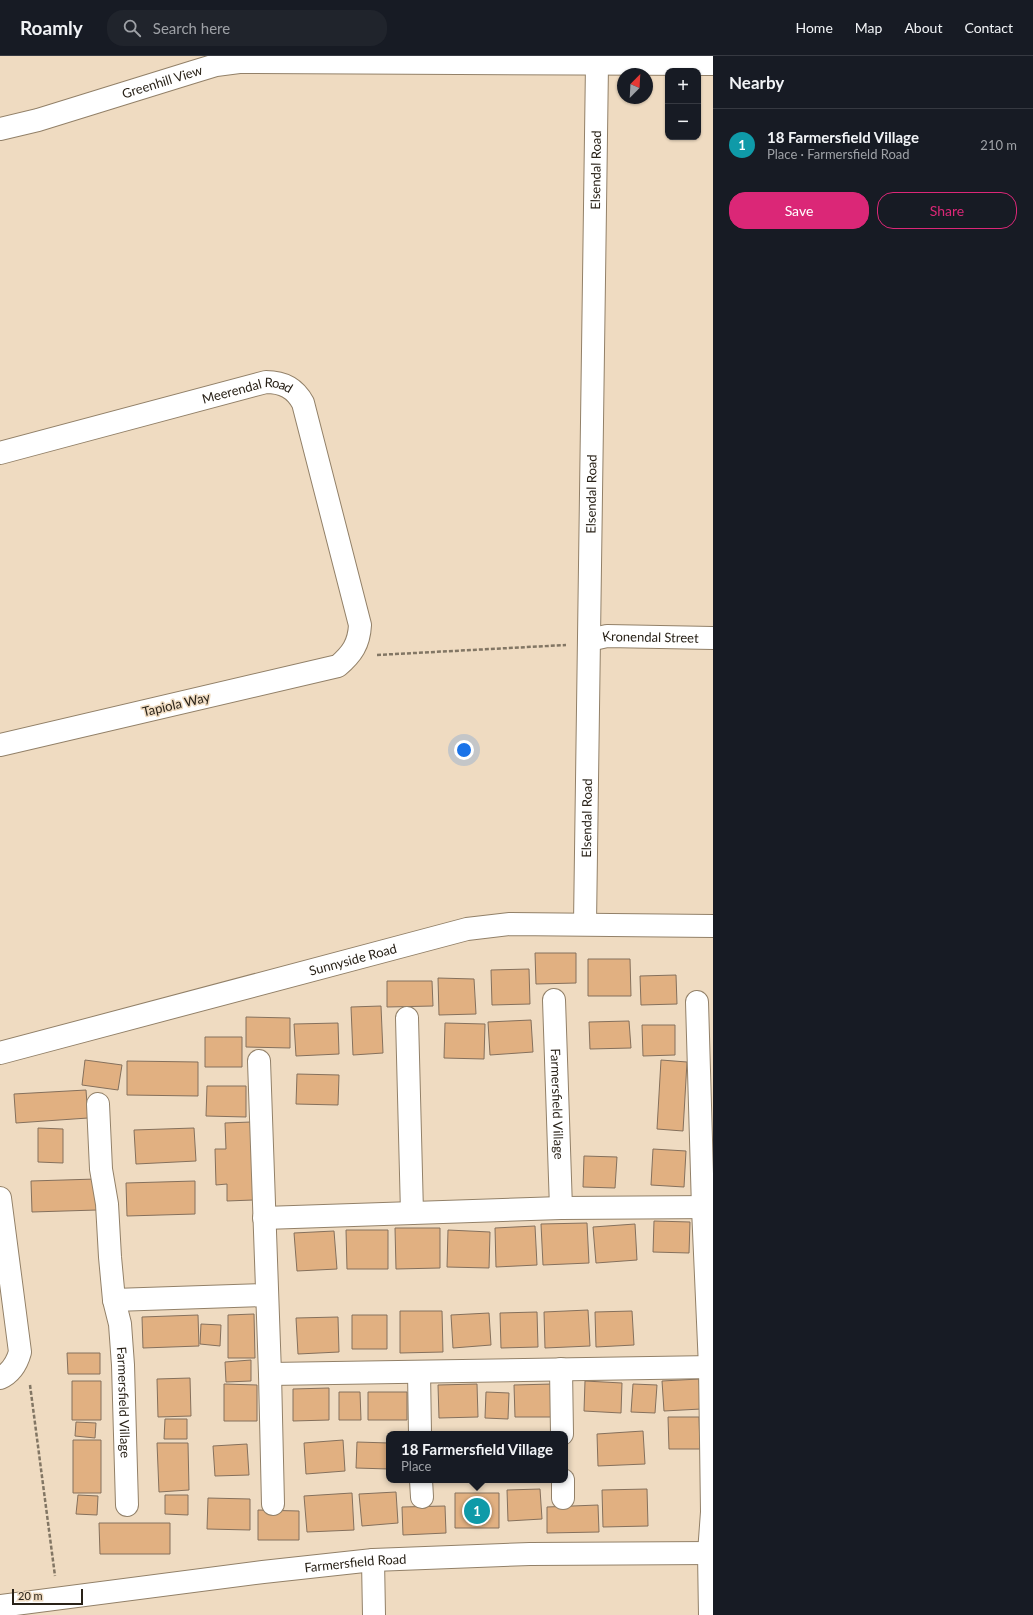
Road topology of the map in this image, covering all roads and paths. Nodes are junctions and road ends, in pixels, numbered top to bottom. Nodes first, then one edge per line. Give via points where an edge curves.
1 (598, 64) junction
2 (713, 64) edge
3 (0, 129) edge
4 (0, 453) edge
5 (713, 638) edge
6 (589, 640) junction
7 (348, 657) junction
8 (0, 745) edge
9 (585, 924) junction
10 (713, 926) edge
11 (554, 1000) dead end
12 (697, 1002) dead end
13 (407, 1018) dead end
14 (0, 1053) edge
15 (259, 1061) dead end
16 (98, 1104) dead end
17 (0, 1198) edge
18 (708, 1207) edge
19 (561, 1208) junction
20 (412, 1213) junction
21 (264, 1218) junction
22 (267, 1295) junction
23 (114, 1300) junction
24 (711, 1367) edge
25 (561, 1369) junction
26 (7, 1372) edge
27 (419, 1372) junction
28 (270, 1374) junction
29 (712, 1402) edge
30 (420, 1431) edge
31 (562, 1431) edge
32 (712, 1482) edge
33 (273, 1504) dead end
34 (127, 1505) dead end
35 (711, 1553) edge
36 (373, 1560) junction
37 (0, 1606) edge
38 (65, 1606) edge
39 (374, 1615) edge
40 (710, 1615) edge

1 - 2 street, Greenhill View
1 - 3 street, Greenhill View via 239,62 216,65 38,120
1 - 6 street, Elsendal Road
4 - 7 street, Meerendal Road via 266,382 287,385 302,403 360,625 357,643
5 - 6 street, Kronendal Street via 607,636
6 - 7 path via 577,644
6 - 9 street, Elsendal Road
7 - 8 street, Tapiola Way via 338,666
9 - 10 street, Sunnyside Road
9 - 14 street, Sunnyside Road via 510,924 467,929
11 - 19 street, Farmersfield Village
12 - 18 street
13 - 20 street
15 - 21 street
16 - 23 street, Farmersfield Village
17 - 26 street via 20,1352
18 - 19 street
18 - 24 street
19 - 20 street
20 - 21 street
21 - 22 street
22 - 23 street
22 - 28 street
23 - 34 street, Farmersfield Village via 120,1324 123,1364
24 - 25 street
24 - 29 street
25 - 27 street
25 - 31 street
26 - 38 path via 28,1375 56,1587
27 - 28 street
27 - 30 street
28 - 33 street
29 - 32 street
32 - 35 street
35 - 36 street, Farmersfield Road via 530,1554
35 - 40 street
36 - 38 street, Farmersfield Road via 263,1572
36 - 39 street
37 - 38 street, Farmersfield Road

